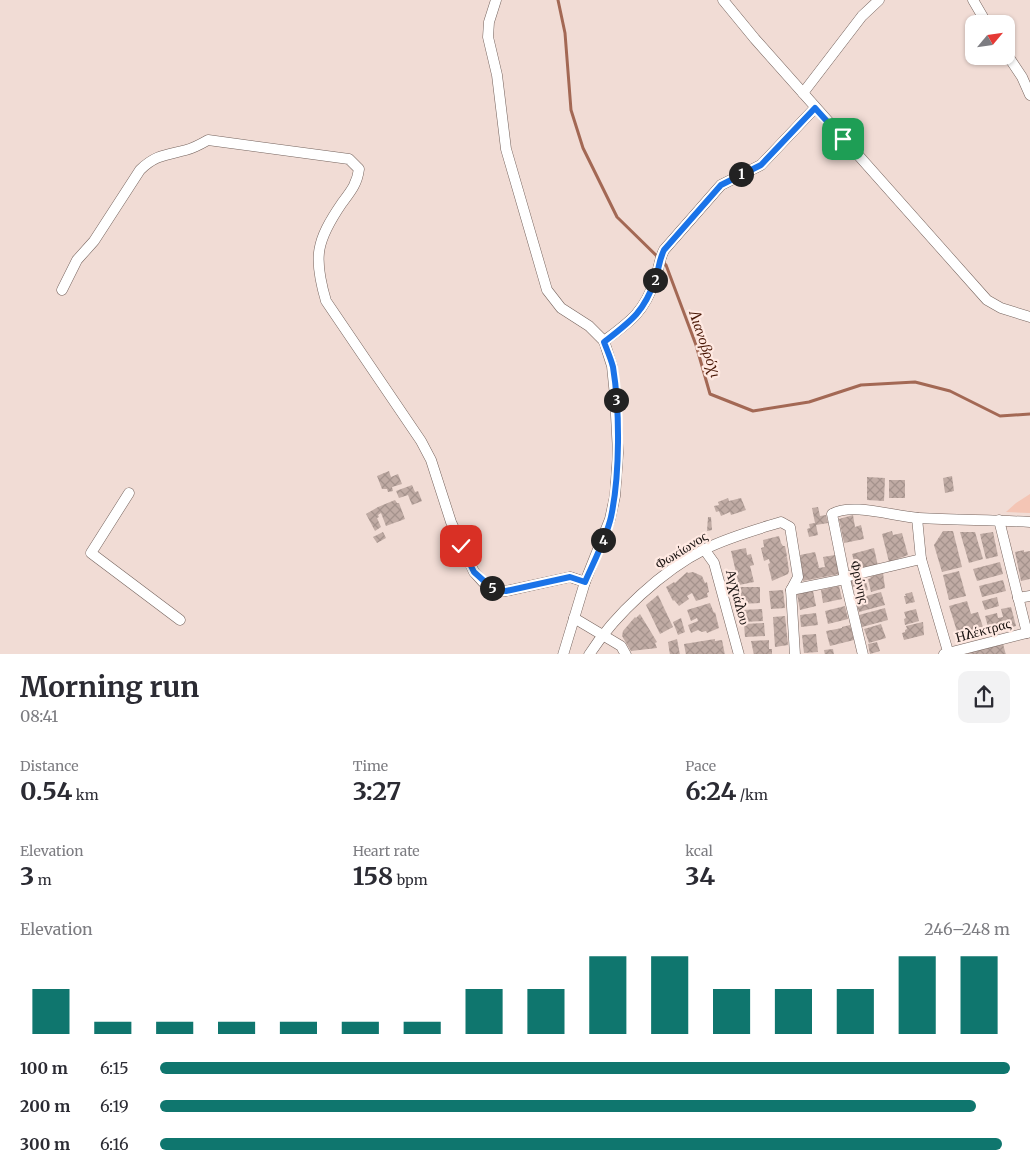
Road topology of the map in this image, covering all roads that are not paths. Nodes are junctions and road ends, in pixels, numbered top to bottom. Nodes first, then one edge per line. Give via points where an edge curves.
1 (496, 0) edge
2 (723, 0) edge
3 (879, 0) edge
4 (973, 0) edge
5 (982, 15) edge
6 (1014, 65) edge
7 (803, 93) junction
8 (1030, 95) edge
9 (815, 108) junction
10 (62, 290) dead end
11 (1030, 316) edge
12 (604, 342) junction
13 (129, 493) dead end
14 (917, 518) junction
15 (999, 520) junction
16 (1030, 522) edge
17 (704, 549) junction
18 (922, 559) junction
19 (845, 578) junction
20 (585, 582) junction
21 (791, 590) junction
22 (1030, 596) edge
23 (1018, 598) junction
24 (574, 618) junction
25 (180, 620) dead end
26 (1028, 632) edge
27 (603, 636) junction
28 (563, 654) edge
29 (589, 654) edge
30 (626, 654) edge
31 (739, 654) edge
32 (795, 654) edge
33 (863, 654) edge
34 (947, 654) edge

1 - 12 street via 488,37 506,150 547,290 561,308 589,326
2 - 7 street
3 - 7 street via 862,16
4 - 5 street
6 - 8 street
7 - 9 street
9 - 11 street via 987,300 1001,308
9 - 12 street via 761,165 721,185 710,195 664,250 651,293 642,308
10 - 20 street via 77,260 94,241 140,170 150,160 208,140 349,159 359,169 357,181 330,220 319,247 317,262 326,301 421,441 450,522 474,572 494,590 506,591 570,577
12 - 20 street via 612,366 616,396 618,453 615,496 610,519
13 - 25 street via 91,553
14 - 15 street
14 - 18 street
14 - 19 street, Φρύνης via 864,510 838,510 832,514
15 - 16 street
15 - 23 street
17 - 21 street, Φωκίωνος via 781,522 790,527 798,577
17 - 27 street, Φωκίωνος via 657,581
17 - 31 street, Αγχιάλου via 714,564
18 - 19 street
18 - 34 street
19 - 21 street
19 - 33 street, Φρύνης
20 - 24 street
21 - 32 street
22 - 23 street
23 - 26 street
24 - 27 street
24 - 28 street
26 - 34 street, Ηλέκτρας
27 - 29 street, Φωκίωνος
27 - 30 street via 621,646

